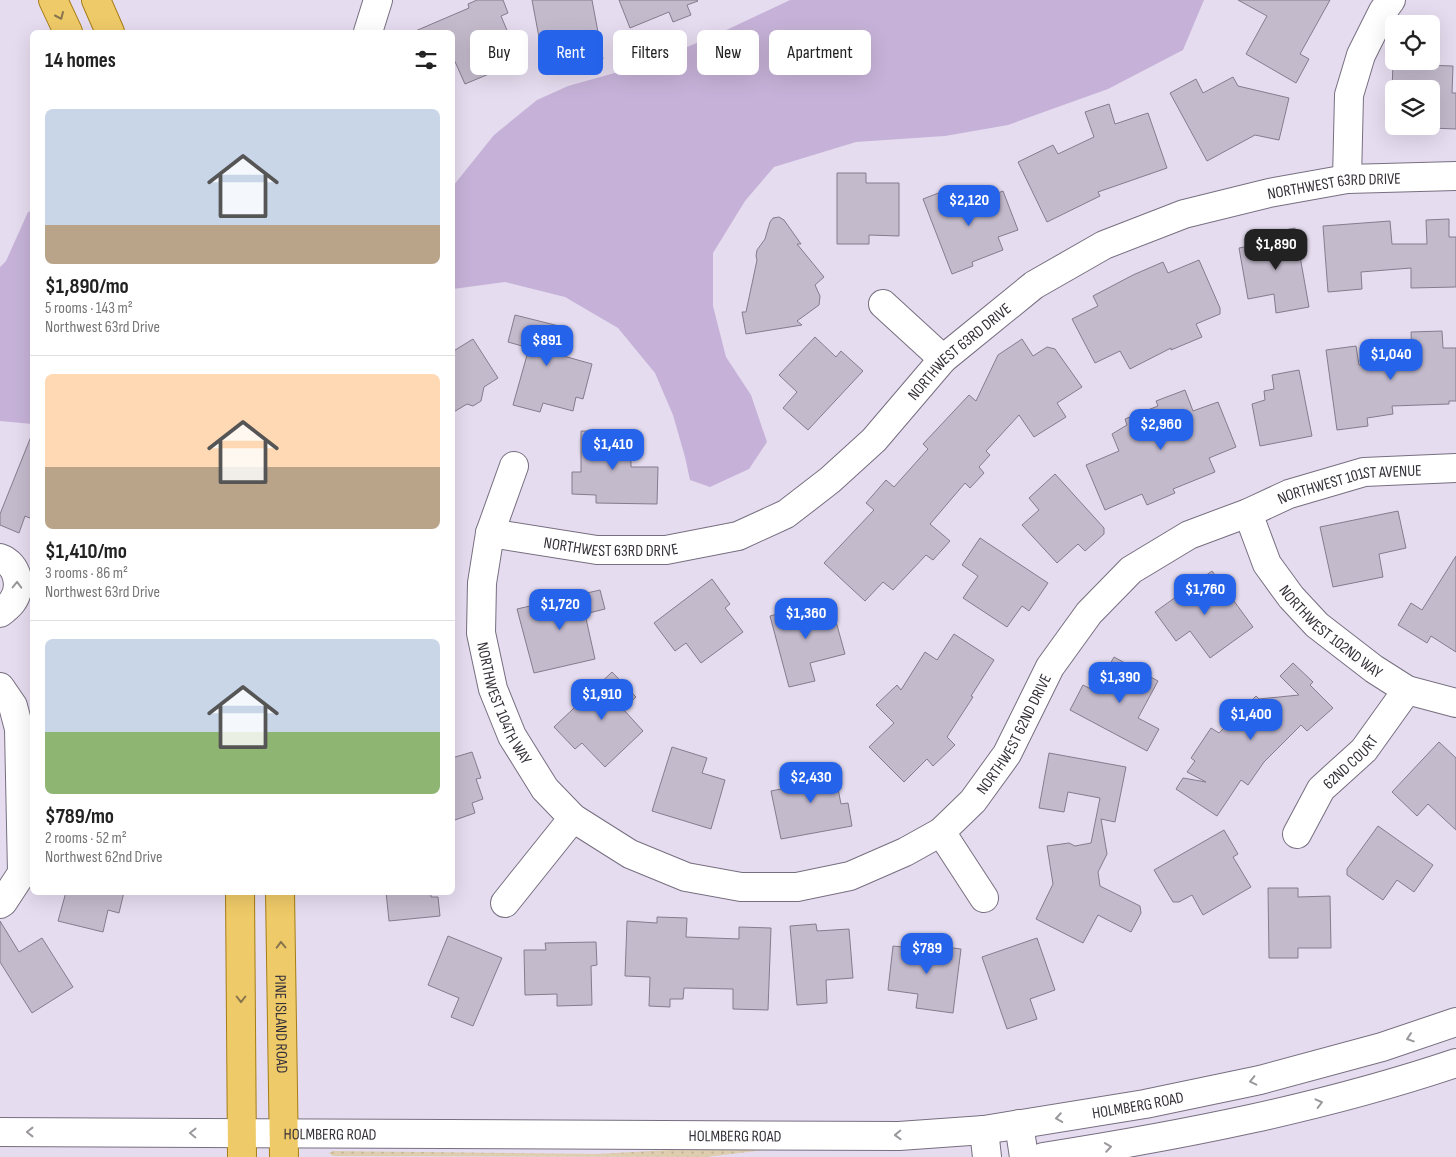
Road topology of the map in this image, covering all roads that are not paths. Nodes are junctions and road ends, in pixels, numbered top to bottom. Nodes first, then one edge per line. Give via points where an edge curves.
1 (53, 0) edge
2 (96, 0) edge
3 (378, 0) edge
4 (1391, 0) edge
5 (67, 30) edge
6 (109, 30) edge
7 (369, 30) edge
8 (1456, 176) edge
9 (1347, 179) junction
10 (883, 304) dead end
11 (943, 359) junction
12 (514, 466) dead end
13 (1456, 468) edge
14 (1248, 513) junction
15 (490, 533) junction
16 (0, 558) edge
17 (0, 614) edge
18 (0, 687) edge
19 (1407, 690) junction
20 (1456, 704) edge
21 (573, 818) junction
22 (941, 832) junction
23 (1297, 834) dead end
24 (240, 895) edge
25 (280, 895) edge
26 (984, 898) dead end
27 (2, 903) edge
28 (505, 903) dead end
29 (1456, 1022) edge
30 (1456, 1063) edge
31 (1019, 1124) junction
32 (984, 1130) junction
33 (0, 1132) edge
34 (242, 1146) edge
35 (284, 1146) edge
36 (987, 1157) edge
37 (1024, 1157) edge
38 (1043, 1157) edge

1 -> 5 main road
2 - 6 main road
3 - 7 street
4 - 9 street via 1361,55 1349,95
8 - 9 street, NORTHWEST 63RD DRIVE
9 - 11 street, NORTHWEST 63RD DRIVE via 1269,193 1184,214 1104,245 1034,285
10 - 11 street
11 - 15 street, NORTHWEST 63RD DRIVE via 874,440 830,480 786,514 738,536 666,550 597,550
12 - 15 street, NORTHWEST 104TH WAY
13 - 14 street, NORTHWEST 101ST AVENUE via 1364,472 1289,494
14 - 19 street, NORTHWEST 102ND WAY via 1267,564 1291,597 1317,625
14 - 22 street, NORTHWEST 62ND DRIVE via 1189,534 1131,570 1089,613 1050,667 1007,754 973,801
15 - 21 street, NORTHWEST 104TH WAY via 482,583 481,633 493,689 512,736 545,788
17 -> 16 street via 12,603 18,584 12,566
18 - 27 street via 13,706 19,729 22,873
19 - 20 street, NORTHWEST 102ND WAY
19 - 23 street, 62ND COURT via 1364,750 1321,788
21 - 22 street, NORTHWEST 62ND DRIVE via 630,854 686,877 741,887 797,887 850,876
21 - 28 street
22 - 26 street
24 -> 34 main road
35 -> 25 main road, PINE ISLAND ROAD
29 -> 31 street, HOLMBERG ROAD via 1382,1047 1260,1080 1145,1104
38 -> 30 street via 1264,1117 1398,1082
31 - 32 street, HOLMBERG ROAD
31 - 37 street
32 -> 35 street, HOLMBERG ROAD via 900,1136
32 - 36 street
34 -> 33 street, HOLMBERG ROAD
34 - 35 street, HOLMBERG ROAD

